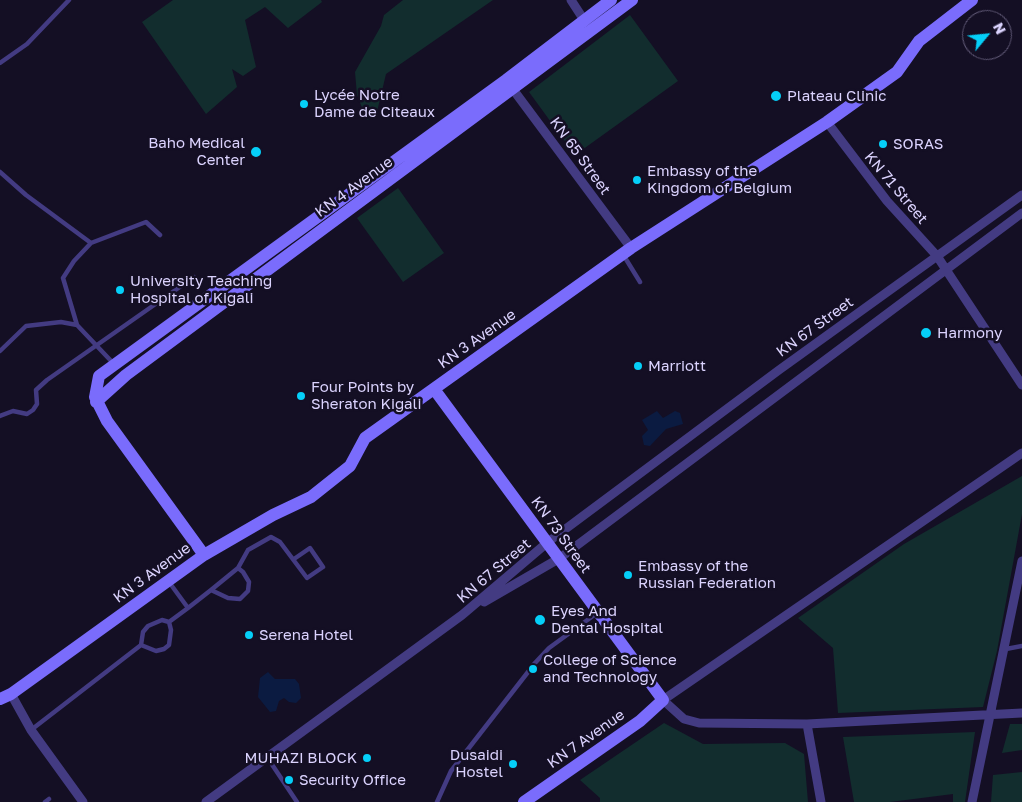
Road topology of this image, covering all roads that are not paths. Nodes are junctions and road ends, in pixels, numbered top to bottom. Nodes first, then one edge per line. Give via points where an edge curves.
1 (69, 0) edge
2 (571, 0) edge
3 (611, 0) edge
4 (632, 0) edge
5 (972, 0) edge
6 (584, 20) junction
7 (0, 63) edge
8 (510, 85) junction
9 (827, 122) junction
10 (438, 129) junction
11 (446, 140) junction
12 (0, 172) edge
13 (1022, 195) edge
14 (1022, 213) edge
15 (160, 236) dead end
16 (91, 243) junction
17 (627, 251) junction
18 (937, 256) junction
19 (946, 269) junction
20 (194, 277) dead end
21 (640, 282) dead end
22 (77, 325) junction
23 (97, 347) junction
24 (0, 352) edge
25 (114, 364) junction
26 (1022, 385) edge
27 (434, 389) junction
28 (96, 402) junction
29 (0, 416) edge
30 (1022, 453) edge
31 (548, 542) junction
32 (204, 555) junction
33 (560, 558) junction
34 (294, 559) junction
35 (1022, 561) edge
36 (238, 568) junction
37 (169, 582) junction
38 (211, 590) junction
39 (188, 608) junction
40 (597, 613) junction
41 (462, 615) junction
42 (169, 622) junction
43 (141, 645) junction
44 (1022, 646) edge
45 (1006, 649) junction
46 (6, 696) edge
47 (663, 700) junction
48 (1022, 713) edge
49 (989, 715) junction
50 (807, 724) junction
51 (30, 730) junction
52 (267, 757) junction
53 (83, 802) edge
54 (206, 802) edge
55 (297, 802) edge
56 (437, 802) edge
57 (524, 802) edge
58 (821, 802) edge
59 (972, 802) edge

1 - 7 lane via 27,44
2 - 6 street
3 - 6 street, KN 4 Avenue
4 - 8 street, KN 4 Avenue
5 - 9 street, KN 3 Avenue via 918,41 897,72
6 - 8 street, KN 4 Avenue
8 - 10 street, KN 4 Avenue
8 - 11 street, KN 4 Avenue
8 - 17 street, KN 65 Street
9 - 17 street, KN 3 Avenue
9 - 18 street, KN 71 Street via 887,201
10 - 11 street
10 - 25 street, KN 4 Avenue
11 - 28 street, KN 4 Avenue via 126,375
12 - 16 lane
13 - 18 street, KN 67 Street
14 - 19 street, KN 67 Street
15 - 16 lane via 146,222
16 - 22 lane via 63,278
17 - 21 lane
17 - 27 street, KN 3 Avenue
18 - 19 street, KN 71 Street
18 - 31 street, KN 67 Street
19 - 26 street, KN 71 Street
19 - 33 street, KN 67 Street
20 - 23 lane
22 - 23 lane
22 - 24 lane via 62,322 26,326
23 - 25 lane
23 - 29 lane via 36,390 33,410 27,414 13,412
25 - 28 street, KN 4 Avenue via 99,376
27 - 31 street, KN 73 Street
27 - 32 street, KN 3 Avenue via 365,438 350,466 311,497
28 - 32 street via 120,442
30 - 47 street
31 - 33 street, KN 73 Street
31 - 41 street, KN 67 Street
32 - 37 street, KN 3 Avenue
33 - 40 street, KN 73 Street
33 - 41 street, KN 67 Street
34 - 34 lane via 310,548 323,567 307,578
34 - 36 lane via 272,537 248,550
35 - 45 street
36 - 38 lane
36 - 38 lane via 249,582 248,591 240,599 228,598
37 - 39 lane
37 - 46 street, KN 3 Avenue
38 - 39 lane
39 - 42 lane
40 - 47 street, KN 73 Street
40 - 56 lane via 534,663 460,757
41 - 52 street
42 - 43 lane via 162,620 148,626 142,632
42 - 43 lane via 169,645 156,651
43 - 51 lane
44 - 45 lane
45 - 49 street
46 - 51 street
47 - 50 street via 684,719 699,723
47 - 57 street, KN 7 Avenue via 640,721
48 - 49 street
49 - 50 street
49 - 59 street
50 - 58 street
51 - 53 street
52 - 54 street
52 - 55 lane

